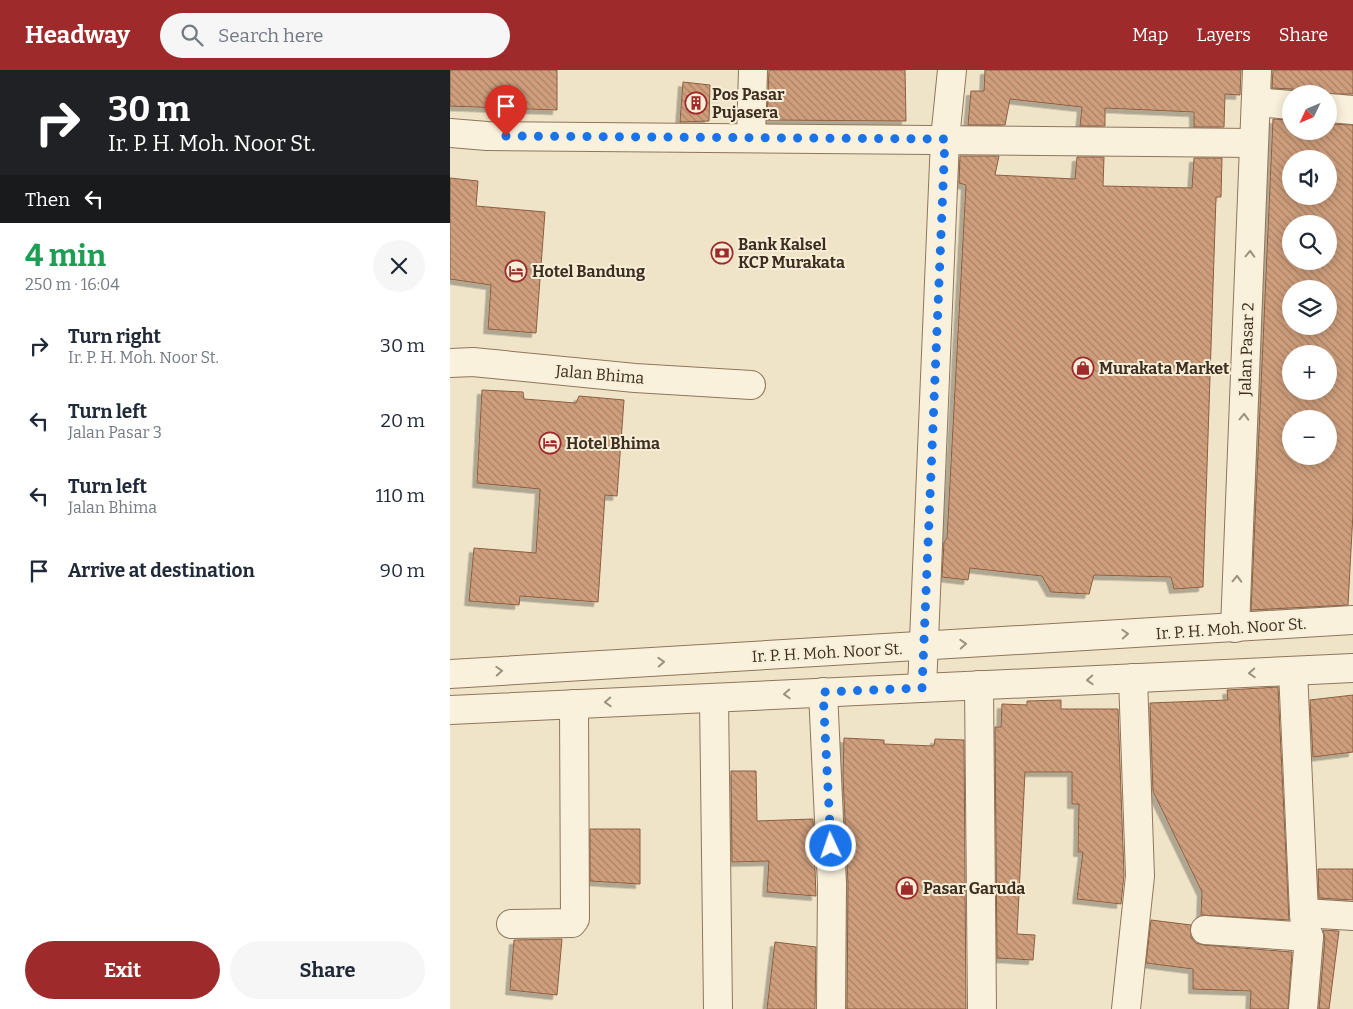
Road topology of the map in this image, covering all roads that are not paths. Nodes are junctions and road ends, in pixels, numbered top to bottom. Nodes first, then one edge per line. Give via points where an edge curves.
1 (752, 70) edge
2 (952, 70) edge
3 (1258, 70) edge
4 (1256, 102) junction
5 (1282, 104) edge
6 (1338, 109) edge
7 (1353, 110) edge
8 (450, 133) edge
9 (751, 138) junction
10 (945, 139) junction
11 (1254, 143) junction
12 (450, 363) edge
13 (751, 385) dead end
14 (1353, 620) edge
15 (1235, 628) junction
16 (922, 646) junction
17 (1353, 668) edge
18 (1293, 671) junction
19 (450, 674) edge
20 (1134, 678) junction
21 (979, 685) junction
22 (922, 688) junction
23 (823, 692) junction
24 (714, 698) junction
25 (574, 704) junction
26 (450, 710) edge
27 (1353, 916) edge
28 (511, 924) dead end
29 (1306, 925) junction
30 (1205, 930) dead end
31 (718, 1009) edge
32 (831, 1009) edge
33 (982, 1009) edge
34 (1126, 1009) edge
35 (1303, 1009) edge

1 - 9 street
2 - 10 street
3 - 4 street, Jalan Pasar 2
4 - 5 street
4 - 11 street, Jalan Pasar 2
6 - 7 street
8 - 9 street
9 - 10 street
10 - 11 street
10 - 16 street
15 -> 11 street, Jalan Pasar 2
12 - 13 street, Jalan Bhima via 473,362 635,378
14 - 15 street, Ir. P. H. Moh. Noor St.
16 -> 15 street, Ir. P. H. Moh. Noor St.
19 -> 16 street, Ir. P. H. Moh. Noor St.
16 - 22 street
17 - 18 street
18 -> 20 street
18 - 29 street
20 -> 21 street
20 - 34 street via 1140,876
21 - 22 street
21 - 33 street
22 - 23 street
23 -> 24 street
23 - 32 street via 832,884
24 -> 25 street
24 - 31 street
25 - 26 street
25 - 28 street via 574,919 572,923
27 - 29 street
29 - 30 street
29 - 35 street

